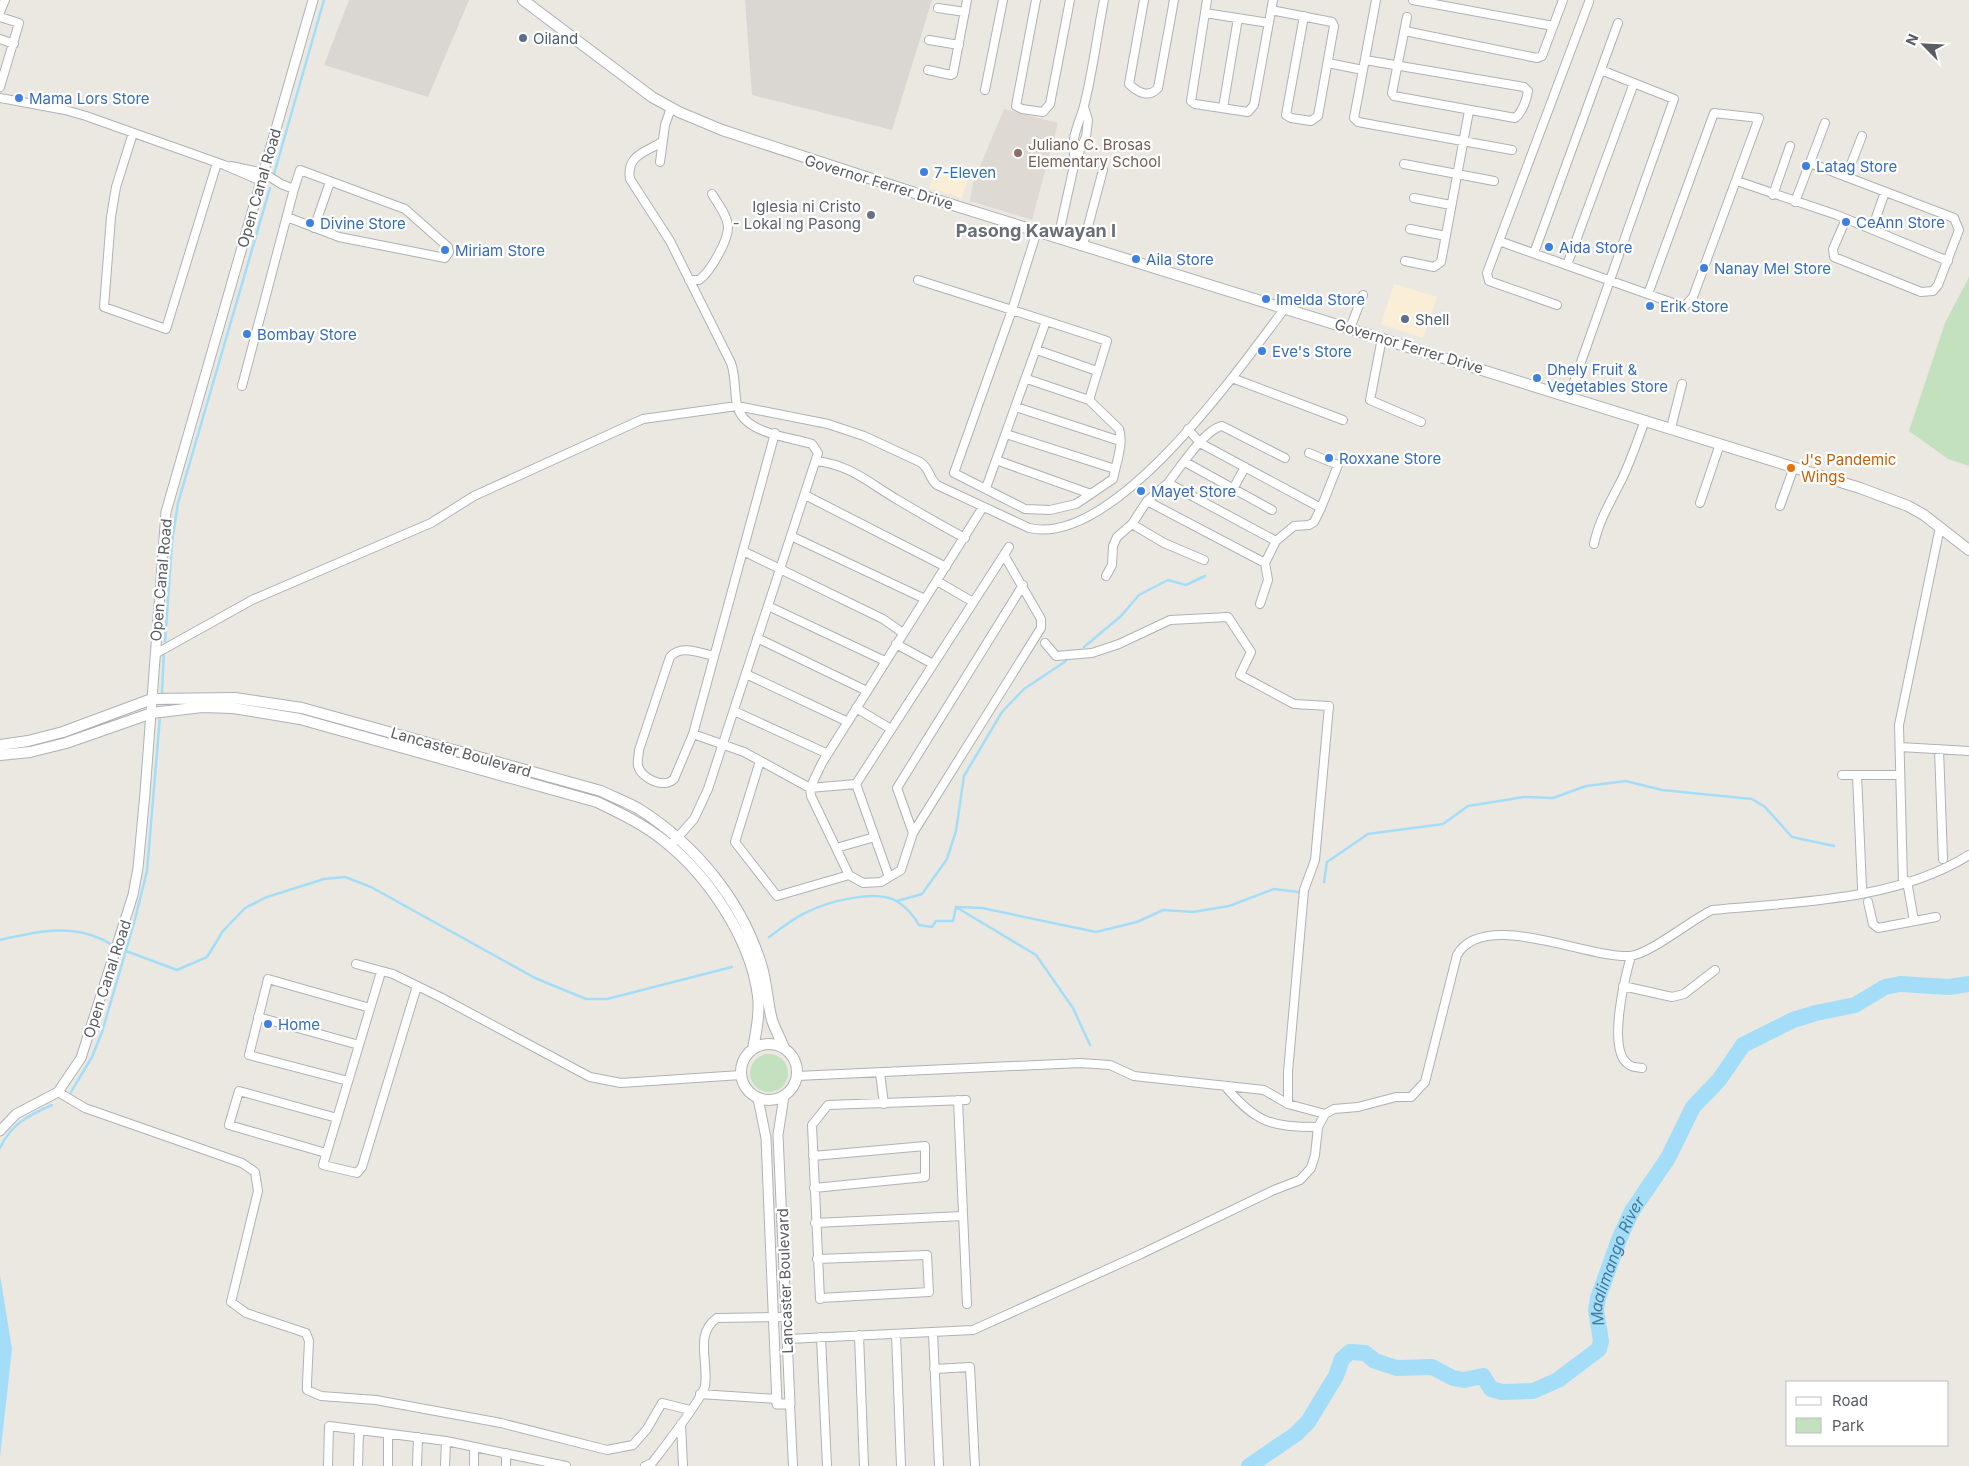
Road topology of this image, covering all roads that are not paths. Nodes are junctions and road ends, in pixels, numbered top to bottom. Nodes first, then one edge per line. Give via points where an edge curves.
1 (5, 0) edge
2 (313, 0) edge
3 (523, 0) edge
4 (967, 0) edge
5 (1002, 0) edge
6 (1036, 0) edge
7 (1070, 0) edge
8 (1104, 0) edge
9 (1144, 0) edge
10 (1174, 0) edge
11 (1207, 0) edge
12 (1273, 0) edge
13 (1376, 0) edge
14 (1413, 0) edge
15 (1562, 0) edge
16 (1589, 2) dead end
17 (938, 8) dead end
18 (1271, 10) junction
19 (0, 12) edge
20 (965, 12) junction
21 (1205, 12) junction
22 (1304, 16) junction
23 (0, 17) edge
24 (1408, 17) dead end
25 (1238, 18) junction
26 (1269, 23) junction
27 (1618, 23) dead end
28 (1554, 26) junction
29 (1405, 31) junction
30 (0, 39) edge
31 (929, 40) dead end
32 (14, 44) junction
33 (959, 45) junction
34 (1365, 60) junction
35 (1328, 63) junction
36 (1398, 64) junction
37 (928, 70) dead end
38 (1363, 70) junction
39 (1601, 70) junction
40 (1634, 83) junction
41 (0, 87) edge
42 (985, 90) dead end
43 (0, 98) edge
44 (671, 108) junction
45 (1084, 108) junction
46 (1223, 108) junction
47 (1469, 110) junction
48 (1825, 123) dead end
49 (133, 133) junction
50 (1862, 136) dead end
51 (662, 142) junction
52 (1464, 142) junction
53 (1790, 146) dead end
54 (1512, 150) dead end
55 (1075, 161) junction
56 (660, 162) dead end
57 (1810, 163) junction
58 (220, 164) junction
59 (1404, 164) dead end
60 (1103, 170) dead end
61 (1457, 174) junction
62 (262, 177) junction
63 (1846, 177) junction
64 (1494, 181) dead end
65 (1737, 181) junction
66 (330, 182) junction
67 (294, 189) junction
68 (1885, 192) junction
69 (712, 194) dead end
70 (1773, 194) junction
71 (1414, 198) dead end
72 (1795, 202) junction
73 (1451, 205) junction
74 (287, 217) junction
75 (1846, 219) junction
76 (314, 228) junction
77 (1410, 229) dead end
78 (1872, 229) junction
79 (1037, 231) junction
80 (1446, 236) junction
81 (1058, 238) junction
82 (1499, 241) junction
83 (1083, 245) junction
84 (1534, 253) junction
85 (1948, 260) junction
86 (1405, 261) dead end
87 (1567, 265) junction
88 (1608, 279) junction
89 (689, 280) junction
90 (918, 280) dead end
91 (1363, 294) dead end
92 (1648, 294) junction
93 (1557, 305) dead end
94 (1285, 308) junction
95 (1012, 310) junction
96 (1046, 321) junction
97 (1350, 328) junction
98 (1382, 338) junction
99 (1037, 350) junction
100 (1097, 371) junction
101 (1232, 378) junction
102 (1027, 379) junction
103 (1682, 384) dead end
104 (242, 386) dead end
105 (1569, 396) junction
106 (1089, 400) junction
107 (737, 406) junction
108 (1016, 407) junction
109 (1343, 420) dead end
110 (1645, 420) junction
111 (1422, 422) dead end
112 (1671, 428) junction
113 (1188, 429) junction
114 (775, 433) junction
115 (1006, 434) junction
116 (1120, 442) junction
117 (1200, 443) junction
118 (1720, 444) junction
119 (1309, 453) dead end
120 (1285, 458) dead end
121 (996, 460) junction
122 (816, 461) junction
123 (1185, 462) junction
124 (1245, 467) junction
125 (1794, 467) junction
126 (1115, 469) junction
127 (1168, 483) junction
128 (986, 488) junction
129 (1233, 489) junction
130 (1091, 494) junction
131 (805, 495) junction
132 (1147, 501) junction
133 (1700, 503) dead end
134 (1780, 506) dead end
135 (984, 507) junction
136 (1321, 508) junction
137 (1272, 510) dead end
138 (1132, 524) junction
139 (1940, 527) junction
140 (791, 536) junction
141 (965, 538) junction
142 (1276, 541) junction
143 (1594, 544) dead end
144 (1009, 547) dead end
145 (1969, 550) edge
146 (743, 551) junction
147 (1004, 555) junction
148 (1204, 560) dead end
149 (1266, 563) junction
150 (946, 567) junction
151 (780, 569) junction
152 (1106, 576) dead end
153 (937, 581) junction
154 (1023, 585) junction
155 (925, 599) junction
156 (973, 602) junction
157 (1260, 604) dead end
158 (768, 606) junction
159 (902, 633) junction
160 (758, 638) junction
161 (1045, 643) dead end
162 (896, 644) junction
163 (155, 654) junction
164 (714, 656) junction
165 (885, 661) junction
166 (933, 664) junction
167 (746, 674) junction
168 (867, 691) junction
169 (152, 699) junction
170 (856, 708) junction
171 (734, 711) junction
172 (152, 713) junction
173 (848, 722) junction
174 (891, 729) junction
175 (693, 734) junction
176 (722, 744) junction
177 (0, 745) edge
178 (1900, 747) junction
179 (1939, 750) junction
180 (1969, 752) edge
181 (828, 754) junction
182 (0, 756) edge
183 (760, 761) junction
184 (1842, 775) dead end
185 (1857, 775) junction
186 (1900, 775) junction
187 (856, 784) junction
188 (810, 788) junction
189 (913, 833) junction
190 (875, 837) junction
191 (674, 842) junction
192 (836, 848) junction
193 (1969, 855) edge
194 (1943, 859) dead end
195 (849, 875) junction
196 (889, 877) junction
197 (1905, 882) junction
198 (1862, 888) dead end
199 (1868, 902) dead end
200 (1936, 917) dead end
201 (1914, 921) junction
202 (1631, 956) junction
203 (356, 964) dead end
204 (1715, 970) dead end
205 (381, 972) junction
206 (417, 986) junction
207 (1623, 986) junction
208 (370, 1008) junction
209 (258, 1017) junction
210 (359, 1045) junction
211 (784, 1048) junction
212 (753, 1049) junction
213 (1642, 1068) dead end
214 (880, 1072) junction
215 (741, 1075) junction
216 (797, 1076) junction
217 (348, 1081) junction
218 (1225, 1086) junction
219 (58, 1092) junction
220 (784, 1096) junction
221 (758, 1098) junction
222 (884, 1104) junction
223 (1288, 1104) junction
224 (1325, 1114) junction
225 (337, 1118) junction
226 (1318, 1127) junction
227 (0, 1131) edge
228 (326, 1153) junction
229 (813, 1156) junction
230 (814, 1188) junction
231 (963, 1216) junction
232 (815, 1223) junction
233 (817, 1259) junction
234 (967, 1304) dead end
235 (787, 1317) junction
236 (773, 1318) junction
237 (932, 1332) junction
238 (896, 1334) junction
239 (859, 1335) junction
240 (821, 1337) junction
241 (788, 1338) junction
242 (934, 1369) junction
243 (700, 1394) junction
244 (777, 1402) junction
245 (790, 1404) junction
246 (690, 1410) junction
247 (681, 1424) junction
248 (359, 1430) junction
249 (388, 1434) junction
250 (418, 1438) junction
251 (446, 1441) junction
252 (474, 1447) junction
253 (506, 1454) junction
254 (536, 1463) edge
255 (650, 1465) edge
256 (328, 1466) edge
257 (358, 1466) edge
258 (388, 1466) edge
259 (417, 1466) edge
260 (445, 1466) edge
261 (474, 1466) edge
262 (506, 1466) edge
263 (566, 1466) edge
264 (683, 1466) edge
265 (792, 1466) edge
266 (827, 1466) edge
267 (864, 1466) edge
268 (901, 1466) edge
269 (939, 1466) edge
270 (975, 1466) edge

1 - 19 street
2 - 62 street, Open Canal Road
3 - 44 main road, Governor Ferrer Drive via 636,86
4 - 20 street
5 - 42 street
6 - 7 street via 1016,106 1043,112 1050,104
8 - 45 street
9 - 10 street via 1129,84 1136,91 1147,94 1158,88
11 - 21 street
12 - 18 street
13 - 34 street
14 - 28 street
15 - 28 street
16 - 82 street
17 - 20 street
18 - 22 street
18 - 26 street
20 - 33 street
21 - 25 street
21 - 46 street via 1190,96 1195,104
22 - 35 street via 1332,22
22 - 35 street via 1286,115 1315,120
23 - 32 street via 19,23
24 - 29 street
25 - 26 street
25 - 46 street
26 - 46 street via 1254,104 1248,112
27 - 39 street
28 - 29 street via 1542,56 1537,58
29 - 36 street
30 - 32 street
31 - 33 street
32 - 41 street
33 - 37 street via 951,76
34 - 36 street
34 - 38 street
35 - 38 street
36 - 47 street via 1394,96
36 - 47 street via 1524,87 1528,91 1516,118
38 - 52 street via 1354,118 1358,122
39 - 40 street
39 - 84 street
40 - 87 street
40 - 88 street via 1674,99
43 - 49 street via 65,110
44 - 51 street
44 - 79 main road, Governor Ferrer Drive via 789,153
45 - 55 street via 1073,140
45 - 55 street via 1088,120 1086,137
47 - 52 street
48 - 57 street
49 - 58 street
49 - 58 street via 116,187 104,307 166,329
50 - 63 street
51 - 56 street
51 - 89 street via 634,157 630,179 670,241
52 - 54 street
52 - 61 street
53 - 70 street
55 - 81 street
57 - 63 street
57 - 72 street
58 - 62 street
59 - 61 street
60 - 83 street
61 - 64 street
61 - 73 street
62 - 67 street
62 - 163 street, Open Canal Road via 166,512
63 - 68 street
65 - 70 street
65 - 92 street via 1688,304 1684,306
65 - 92 street via 1759,118 1714,113
66 - 67 street via 300,170
66 - 76 street
66 - 76 street via 405,209 450,252 445,258 339,237
67 - 74 street
68 - 78 street
68 - 85 street via 1954,218 1959,230
69 - 89 street via 726,217 727,233 706,274 699,280
70 - 72 street
71 - 73 street
72 - 75 street
73 - 80 street
74 - 76 street
74 - 104 street
75 - 78 street
75 - 85 street via 1832,252 1834,257 1845,262 1927,293 1938,285
77 - 80 street
78 - 85 street
79 - 81 main road, Governor Ferrer Drive
79 - 95 street
80 - 86 street via 1438,265
81 - 83 main road, Governor Ferrer Drive
82 - 84 street
82 - 93 street via 1487,278 1489,281
83 - 94 main road, Governor Ferrer Drive
84 - 87 street
87 - 88 street
88 - 92 street
88 - 105 street
89 - 107 street via 731,363 736,380
90 - 95 street
91 - 97 street
94 - 97 main road, Governor Ferrer Drive
94 - 101 street
95 - 96 street
95 - 128 street via 954,473
96 - 99 street
96 - 100 street via 1107,342
97 - 98 main road, Governor Ferrer Drive
98 - 105 main road, Governor Ferrer Drive
98 - 111 street via 1370,400
99 - 100 street
99 - 102 street
100 - 106 street
101 - 109 street
101 - 113 street
102 - 106 street
102 - 108 street
103 - 112 street
105 - 110 main road, Governor Ferrer Drive
106 - 116 street via 1119,429
107 - 114 street via 751,425
107 - 135 street via 828,424 864,436 920,462 938,485
107 - 163 street via 643,418 474,496 431,523 252,600
108 - 115 street
108 - 116 street
110 - 112 main road, Governor Ferrer Drive
110 - 143 street via 1622,480 1608,502
112 - 118 main road, Governor Ferrer Drive
113 - 117 street
113 - 135 street via 1140,479 1102,510 1070,526 1041,531
114 - 122 street via 812,444 818,453
114 - 146 street
115 - 121 street
115 - 126 street
116 - 126 street
117 - 120 street via 1222,426
117 - 123 street
117 - 124 street
118 - 125 main road, Governor Ferrer Drive
118 - 133 street
119 - 136 street via 1338,463
121 - 128 street
121 - 130 street
122 - 131 street
122 - 141 street via 835,463 852,471
123 - 127 street
123 - 129 street
124 - 129 street
124 - 136 street
125 - 134 street
125 - 139 main road, Governor Ferrer Drive via 1908,506
126 - 130 street via 1113,479
127 - 132 street
127 - 142 street
128 - 130 street via 1025,509 1050,510 1076,504
129 - 137 street
131 - 140 street
131 - 150 street
132 - 138 street
132 - 149 street
135 - 141 street
136 - 142 street via 1314,522 1294,526
138 - 148 street via 1164,543
138 - 152 street via 1116,537 1112,565
139 - 145 main road, Governor Ferrer Drive
139 - 178 street via 1899,725
140 - 151 street
140 - 155 street
141 - 150 street
142 - 149 street
144 - 147 street
146 - 151 street
146 - 164 street
147 - 154 street
147 - 156 street
149 - 157 street via 1268,580
150 - 153 street
151 - 158 street
151 - 159 street via 883,619
153 - 155 street
153 - 156 street
154 - 189 street via 897,788
154 - 189 street via 1040,619 1041,628
155 - 159 street
156 - 166 street
158 - 160 street
158 - 165 street
159 - 162 street
160 - 167 street
160 - 168 street
161 - 223 street via 1056,656 1092,652 1119,644 1170,620 1228,617 1251,652 1240,676 1294,704 1330,706 1315,860 1304,890
162 - 165 street
162 - 166 street
163 - 169 street, Open Canal Road
164 - 175 street
164 - 175 street via 682,650 670,657 640,750 637,764 642,774 669,784
165 - 168 street
166 - 174 street
167 - 171 street
167 - 173 street
168 - 170 street
169 - 172 street, Open Canal Road
169 - 177 main road, Lancaster Boulevard via 63,732
169 - 191 main road, Lancaster Boulevard via 235,698 302,708 601,791 638,808
170 - 173 street
170 - 174 street
171 - 176 street
171 - 181 street
172 - 182 main road, Lancaster Boulevard via 66,743
172 - 191 main road, Lancaster Boulevard via 202,707 233,708 300,718 597,802
172 - 219 street, Open Canal Road via 135,886 81,1058
173 - 181 street
174 - 187 street
175 - 176 street
176 - 183 street
176 - 191 street via 708,789 694,819
178 - 179 street
178 - 186 street
179 - 180 street
179 - 194 street
181 - 188 street
183 - 188 street
183 - 195 street via 735,842 777,896
184 - 185 street
185 - 186 street
185 - 198 street
186 - 197 street
187 - 188 street
187 - 190 street
188 - 192 street
189 - 196 street via 901,870
190 - 192 street
190 - 196 street
191 - 211 main road, Lancaster Boulevard via 721,884 741,916 761,963 772,1019
191 - 212 main road, Lancaster Boulevard via 731,921 751,966 758,996
192 - 195 street
193 - 197 street via 1951,866
195 - 196 street via 863,883 881,882
197 - 201 street
197 - 202 street via 1860,895 1712,910
199 - 201 street via 1874,927
200 - 201 street
202 - 207 street
202 - 224 street via 1534,938 1481,936 1462,946 1457,955 1425,1082 1411,1097 1334,1109
203 - 205 street
204 - 207 street via 1684,994 1672,998
205 - 206 street
205 - 208 street
206 - 215 street via 590,1077 620,1083
206 - 228 street via 362,1167 357,1173 323,1164
207 - 213 street via 1618,1022 1624,1060 1628,1065
208 - 209 street via 268,979
208 - 210 street
209 - 210 street
209 - 217 street via 249,1055
210 - 217 street
211 - 212 main road via 768,1044
211 - 216 main road via 795,1059
212 - 215 main road via 743,1062
214 - 216 street
214 - 218 street via 1110,1065 1134,1076
214 - 222 street
215 - 221 main road via 746,1088
216 - 220 main road via 792,1089
217 - 225 street
218 - 223 street via 1264,1090
218 - 226 street via 1239,1103 1265,1122 1277,1126
219 - 227 street, Open Canal Road via 16,1114
219 - 246 street via 85,1108 242,1163 255,1172 258,1190 231,1302 246,1313 306,1333 309,1341 307,1390 312,1393 376,1400 501,1423 607,1450 633,1445 662,1404
220 - 221 main road via 774,1100
220 - 235 street, Lancaster Boulevard via 778,1135
221 - 236 street, Lancaster Boulevard via 766,1138
222 - 229 street via 828,1105 812,1124
222 - 231 street via 962,1100
223 - 224 street
224 - 226 street
225 - 228 street
225 - 228 street via 238,1091 228,1125
226 - 237 street via 1311,1168 1300,1180 973,1330
229 - 230 street
229 - 230 street via 925,1146 925,1177
230 - 232 street
231 - 232 street
231 - 234 street
232 - 233 street
233 - 233 street via 820,1299 929,1292 927,1255
235 - 236 street
235 - 241 street, Lancaster Boulevard
236 - 243 street via 717,1318 708,1324 704,1333 705,1388
236 - 244 street, Lancaster Boulevard
237 - 238 street
237 - 242 street
238 - 239 street
238 - 268 street
239 - 240 street
239 - 267 street
240 - 241 street
240 - 266 street
241 - 245 street, Lancaster Boulevard
242 - 269 street
242 - 270 street via 970,1367
243 - 244 street
243 - 246 street
244 - 245 street
245 - 265 street, Lancaster Boulevard
246 - 247 street
247 - 255 street
247 - 264 street
248 - 249 street
248 - 256 street via 329,1426
248 - 257 street
249 - 250 street
249 - 258 street
250 - 251 street
250 - 259 street
251 - 252 street
251 - 260 street
252 - 253 street
252 - 261 street
253 - 254 street
253 - 262 street
254 - 263 street

